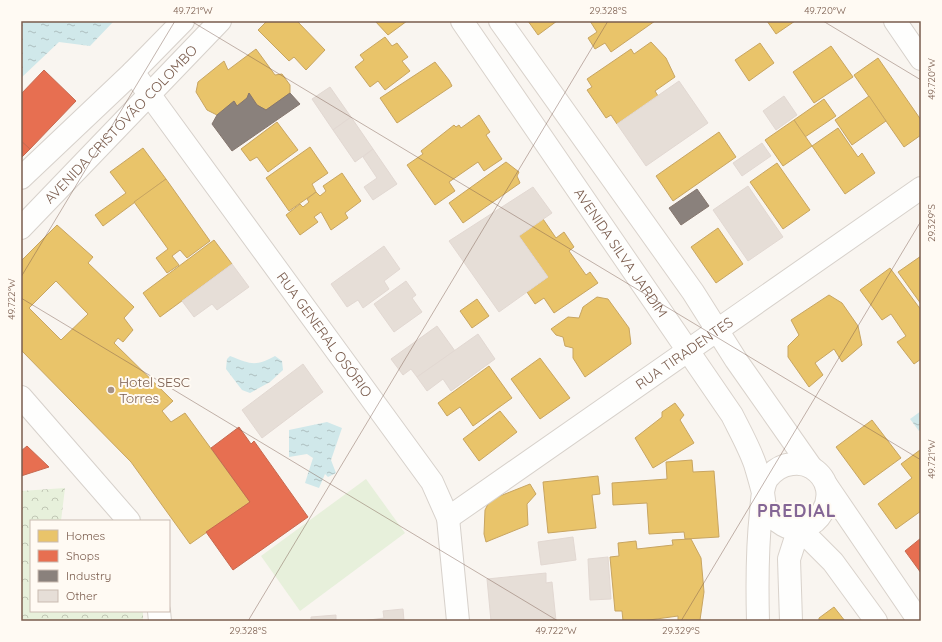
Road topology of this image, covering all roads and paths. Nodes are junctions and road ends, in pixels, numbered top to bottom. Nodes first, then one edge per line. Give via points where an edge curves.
1 (183, 21) edge
2 (220, 21) edge
3 (462, 21) edge
4 (500, 21) edge
5 (895, 21) edge
6 (921, 59) edge
7 (133, 72) junction
8 (149, 93) junction
9 (21, 178) edge
10 (921, 188) edge
11 (21, 228) edge
12 (717, 330) junction
13 (688, 350) junction
14 (21, 398) edge
15 (811, 467) junction
16 (827, 486) junction
17 (763, 493) junction
18 (448, 518) junction
19 (128, 520) edge
20 (799, 528) junction
21 (458, 621) edge
22 (758, 621) edge
23 (791, 621) edge
24 (876, 621) edge
25 (918, 621) edge

1 - 7 street, AVENIDA CRISTÓVÃO COLOMBO
2 - 8 street, AVENIDA CRISTÓVÃO COLOMBO
3 - 13 street, AVENIDA SILVA JARDIM
4 - 12 street via 693,292
5 - 6 street
7 - 8 street, RUA GENERAL OSÓRIO
7 - 9 street, AVENIDA CRISTÓVÃO COLOMBO
8 - 11 street, AVENIDA CRISTÓVÃO COLOMBO
8 - 18 street, RUA GENERAL OSÓRIO via 432,482
10 - 12 street, RUA TIRADENTES
12 - 13 street, RUA TIRADENTES
12 - 15 street
13 - 17 street, AVENIDA SILVA JARDIM via 732,415 754,463
13 - 18 street, RUA TIRADENTES
14 - 19 street
15 - 16 street via 821,475
15 - 17 street via 799,463 786,464 775,470 767,480
16 - 20 street via 828,500 823,513 813,523
16 - 25 street
17 - 20 street, AVENIDA SILVA JARDIM via 765,507 773,519 785,526
17 - 22 street via 756,570
18 - 21 street, RUA GENERAL OSÓRIO
20 - 23 street via 789,559
20 - 24 street via 833,562

